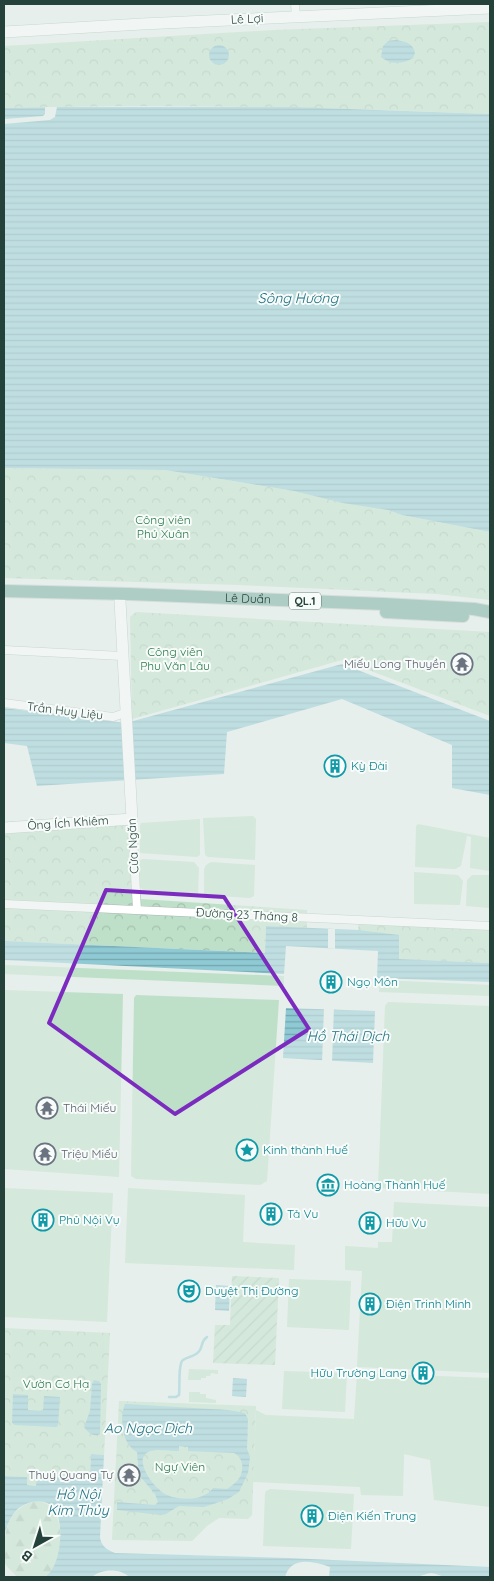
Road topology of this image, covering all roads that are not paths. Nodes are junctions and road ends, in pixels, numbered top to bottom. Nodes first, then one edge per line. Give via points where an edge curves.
1 (295, 4) edge
2 (443, 7) edge
3 (490, 8) edge
4 (296, 17) junction
5 (4, 32) edge
6 (4, 591) edge
7 (120, 597) junction
8 (4, 599) edge
9 (490, 612) edge
10 (490, 620) edge
11 (4, 650) edge
12 (122, 656) junction
13 (4, 703) edge
14 (125, 716) junction
15 (132, 819) junction
16 (4, 828) edge
17 (4, 904) edge
18 (137, 910) junction
19 (490, 926) edge

1 - 4 street
2 - 3 main road, Lê Lợi
2 - 4 main road, Lê Lợi
4 - 5 main road, Lê Lợi
6 - 7 main road, Lê Duẩn / QL.1
7 - 8 main road, Lê Duẩn / QL.1
7 - 9 main road, Lê Duẩn / QL.1 via 434,606
7 - 10 main road, Lê Duẩn / QL.1 via 466,616
7 - 12 main road
11 - 12 street
12 - 14 main road
13 - 14 street, Trần Huy Liệu
14 - 15 main road, Cửa Ngăn
15 - 16 main road, Ông Ích Khiêm
15 - 18 street, Cửa Ngăn
17 - 18 street, Đường 23 Tháng 8
18 - 19 street, Đường 23 Tháng 8

